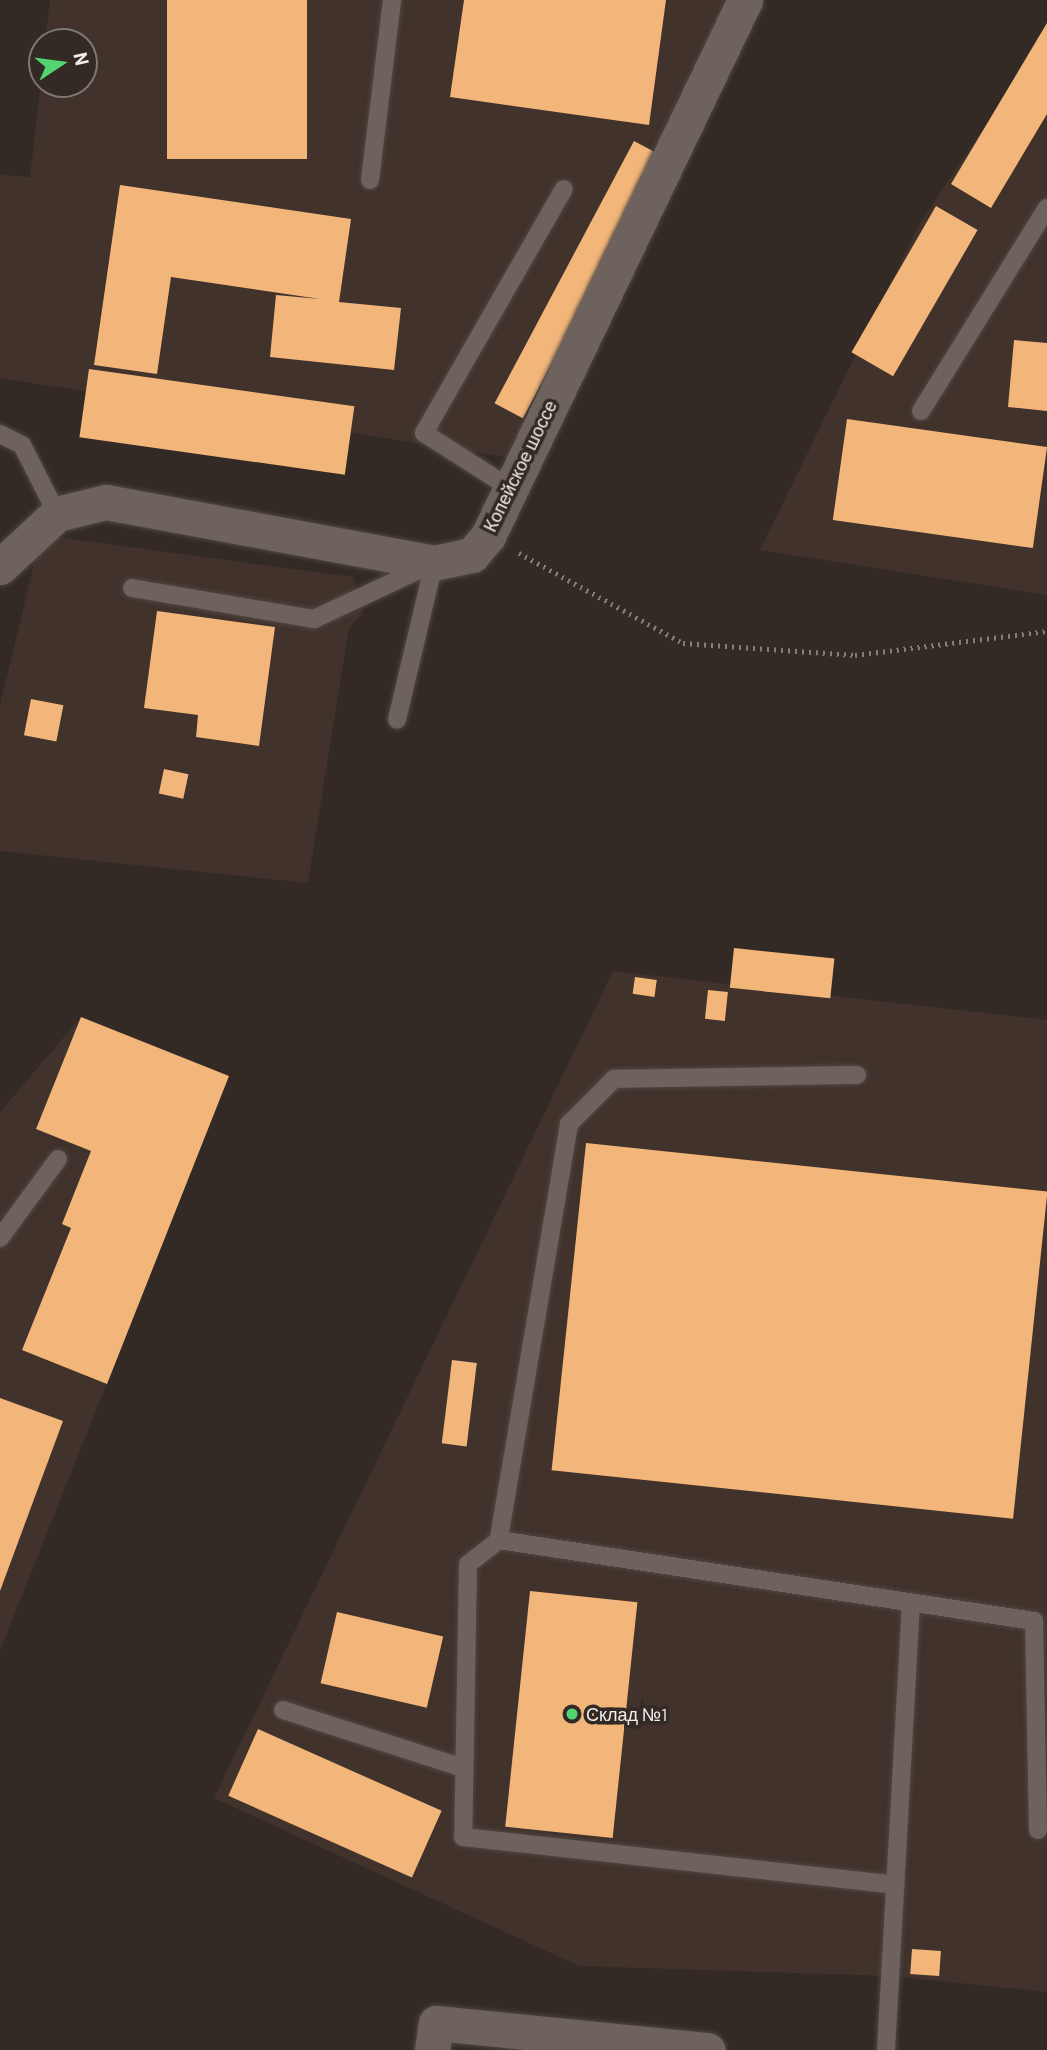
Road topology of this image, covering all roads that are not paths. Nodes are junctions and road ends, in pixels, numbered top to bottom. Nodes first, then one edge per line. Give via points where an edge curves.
1 (392, 0) edge
2 (745, 0) edge
3 (370, 180) dead end
4 (564, 189) dead end
5 (1047, 208) edge
6 (921, 411) dead end
7 (0, 434) edge
8 (510, 488) junction
9 (57, 514) junction
10 (434, 562) junction
11 (0, 567) edge
12 (132, 588) dead end
13 (397, 720) dead end
14 (857, 1075) dead end
15 (58, 1159) dead end
16 (0, 1238) edge
17 (499, 1541) junction
18 (911, 1606) junction
19 (283, 1710) dead end
20 (464, 1768) junction
21 (1038, 1830) dead end
22 (895, 1885) junction
23 (434, 2036) edge
24 (708, 2050) edge
25 (887, 2050) edge

1 - 3 lane
2 - 8 street, Копейское шоссе
4 - 8 lane via 424,433
5 - 6 lane
7 - 9 lane via 22,445
8 - 10 street, Копейское шоссе via 488,536 472,555
9 - 10 street, Копейское шоссе via 106,502
9 - 11 street, Копейское шоссе
10 - 12 lane via 314,620
10 - 13 lane
14 - 17 lane via 614,1079 569,1124
15 - 16 lane
17 - 18 lane
17 - 20 lane via 468,1564
18 - 21 lane via 1034,1620
18 - 22 lane
19 - 20 lane
20 - 22 lane via 463,1836
22 - 25 lane
23 - 24 street

